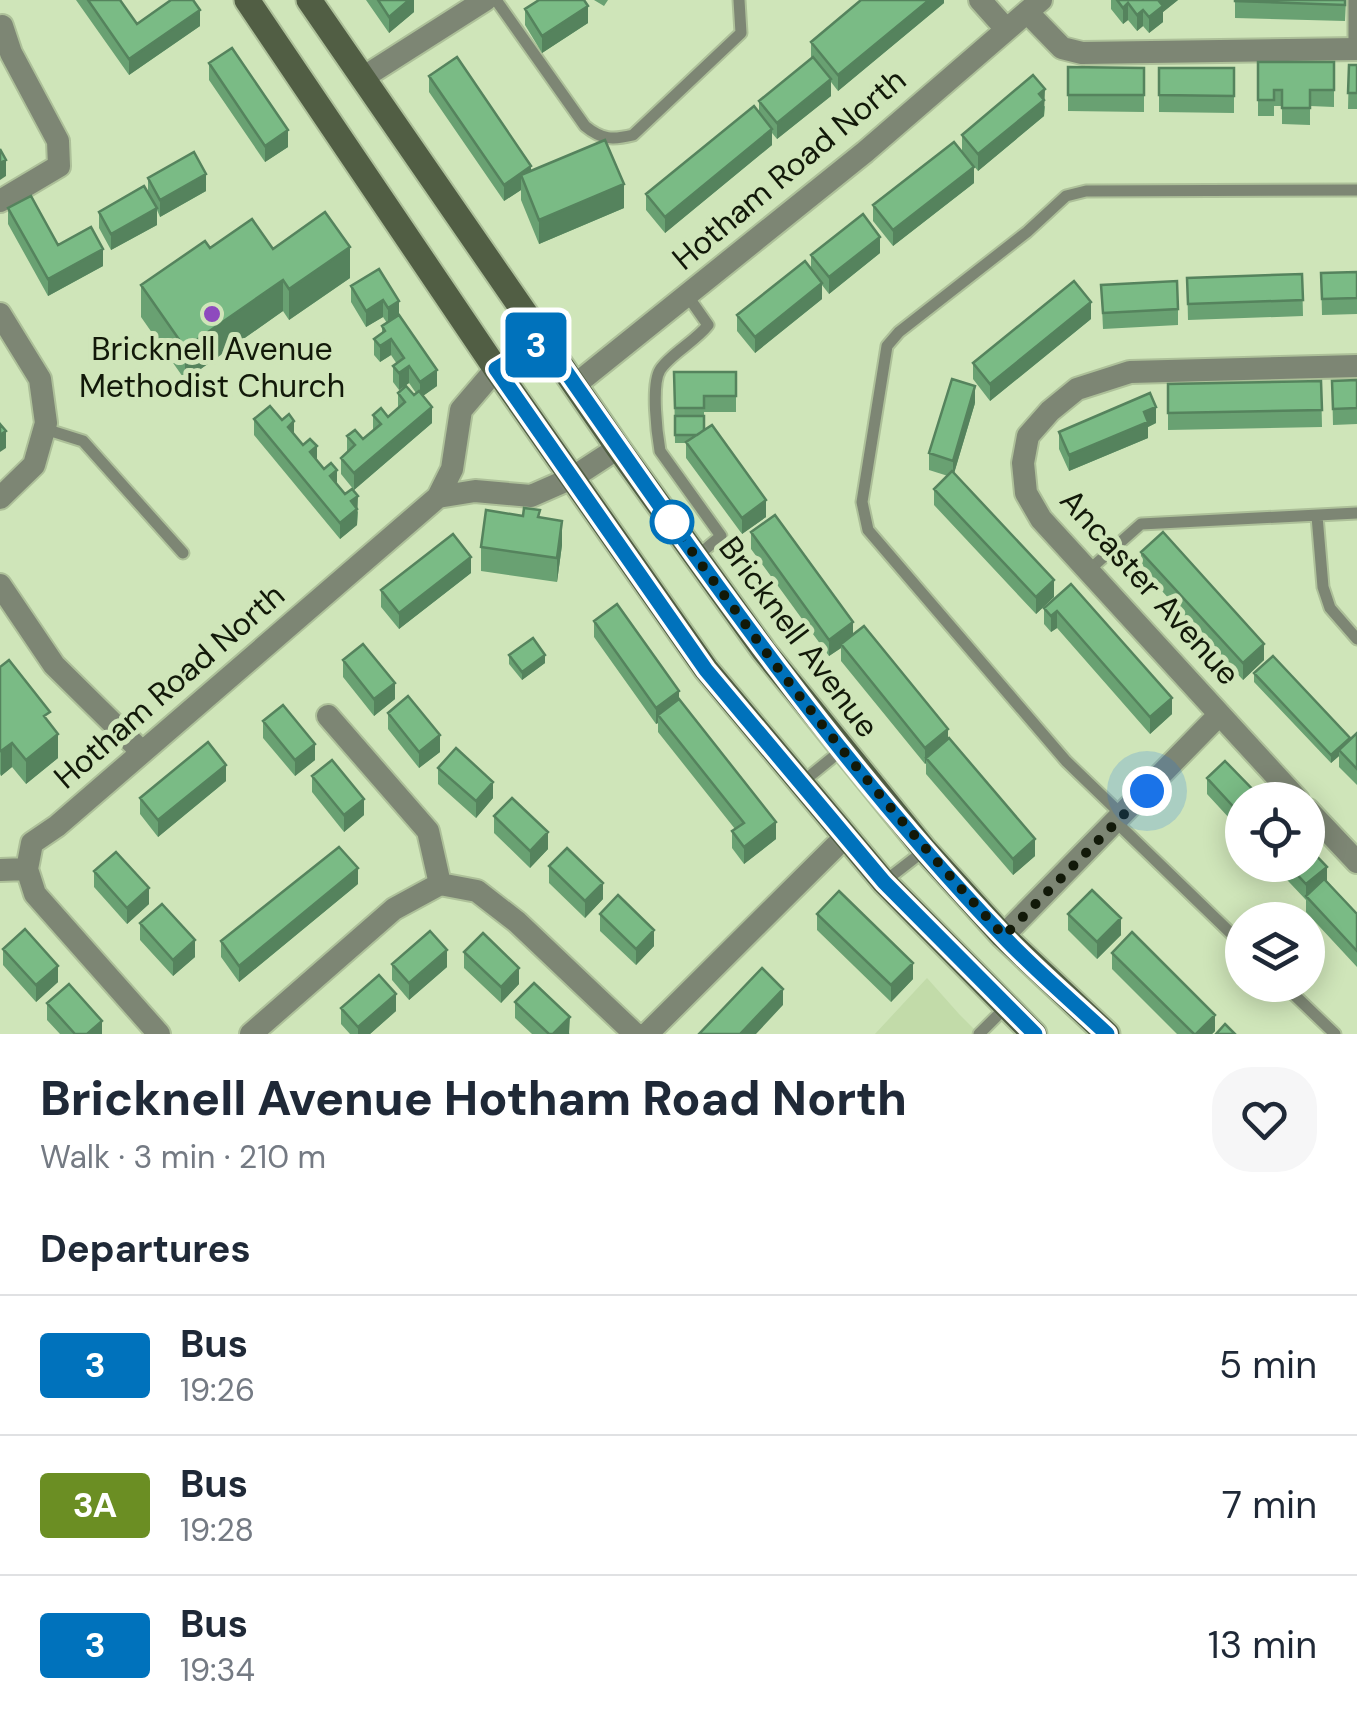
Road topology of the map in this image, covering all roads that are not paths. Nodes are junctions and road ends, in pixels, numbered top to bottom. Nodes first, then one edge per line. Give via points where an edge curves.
1 (247, 0) edge
2 (309, 0) edge
3 (484, 0) edge
4 (496, 0) edge
5 (739, 0) edge
6 (980, 0) edge
7 (1354, 0) edge
8 (1034, 6) edge
9 (2, 26) edge
10 (1006, 29) junction
11 (1355, 49) edge
12 (364, 77) junction
13 (1357, 190) edge
14 (0, 201) edge
15 (687, 296) junction
16 (0, 314) edge
17 (544, 340) junction
18 (1357, 366) edge
19 (496, 369) junction
20 (575, 386) junction
21 (44, 429) junction
22 (618, 448) junction
23 (572, 478) junction
24 (438, 497) junction
25 (0, 498) edge
26 (1357, 514) edge
27 (1317, 516) junction
28 (183, 553) dead end
29 (696, 557) junction
30 (1088, 570) junction
31 (0, 585) edge
32 (1357, 639) edge
33 (1220, 715) junction
34 (328, 716) dead end
35 (843, 749) junction
36 (142, 752) junction
37 (1281, 782) edge
38 (800, 784) junction
39 (1120, 820) junction
40 (1325, 828) edge
41 (845, 837) junction
42 (925, 850) junction
43 (1357, 862) edge
44 (27, 869) junction
45 (0, 870) edge
46 (884, 882) junction
47 (440, 884) junction
48 (1225, 927) edge
49 (1004, 936) junction
50 (1302, 1002) edge
51 (1006, 1006) junction
52 (160, 1034) edge
53 (251, 1034) edge
54 (634, 1034) edge
55 (646, 1034) edge
56 (979, 1034) edge
57 (1034, 1034) edge
58 (1107, 1034) edge
59 (1335, 1034) edge

1 - 19 street
2 - 12 street, Bricknell Avenue
3 - 12 street
4 - 5 lane via 585,126 599,138 616,139 633,135 741,33
6 - 10 street
7 - 11 lane
8 - 10 street, Hotham Road North
8 - 11 street via 1062,48 1082,52
9 - 14 street via 58,141 59,166
10 - 15 street, Hotham Road North
12 - 17 street, Bricknell Avenue
13 - 39 lane via 1066,196 887,346 862,502 868,530
15 - 20 street, Hotham Road North
15 - 29 lane via 708,325 661,369 657,434 660,451 720,536
16 - 21 street via 40,379
17 - 19 street, Hotham Road North
17 - 20 street, Bricknell Avenue
18 - 30 street, Ancaster Avenue via 1130,372 1078,389 1028,436 1023,463 1026,493
19 - 23 street
19 - 24 street, Hotham Road North via 462,410 452,469
20 - 22 street, Bricknell Avenue
21 - 25 street via 34,465
21 - 28 lane via 82,441
22 - 23 street
22 - 29 street, Bricknell Avenue
23 - 24 street via 531,496 475,491
23 - 38 street via 706,670
24 - 36 street, Hotham Road North
26 - 27 lane
27 - 30 lane via 1141,524
27 - 32 lane via 1323,587 1330,608
29 - 35 street, Bricknell Avenue
30 - 33 street, Ancaster Avenue
31 - 36 street via 54,666
33 - 37 street, Ancaster Avenue
33 - 39 street, Ancaster Avenue
34 - 47 street via 428,831
35 - 38 lane
35 - 42 street, Bricknell Avenue
36 - 44 street, Hotham Road North via 32,843
38 - 41 street
39 - 48 lane
39 - 49 street, Ancaster Avenue
40 - 43 street
41 - 46 street
41 - 55 street
42 - 46 lane
42 - 49 street, Bricknell Avenue
44 - 45 street
44 - 52 street via 36,894
46 - 51 street
47 - 53 street via 394,909
47 - 54 street via 478,891
49 - 58 street, Bricknell Avenue
50 - 59 lane
51 - 56 lane
51 - 57 street

